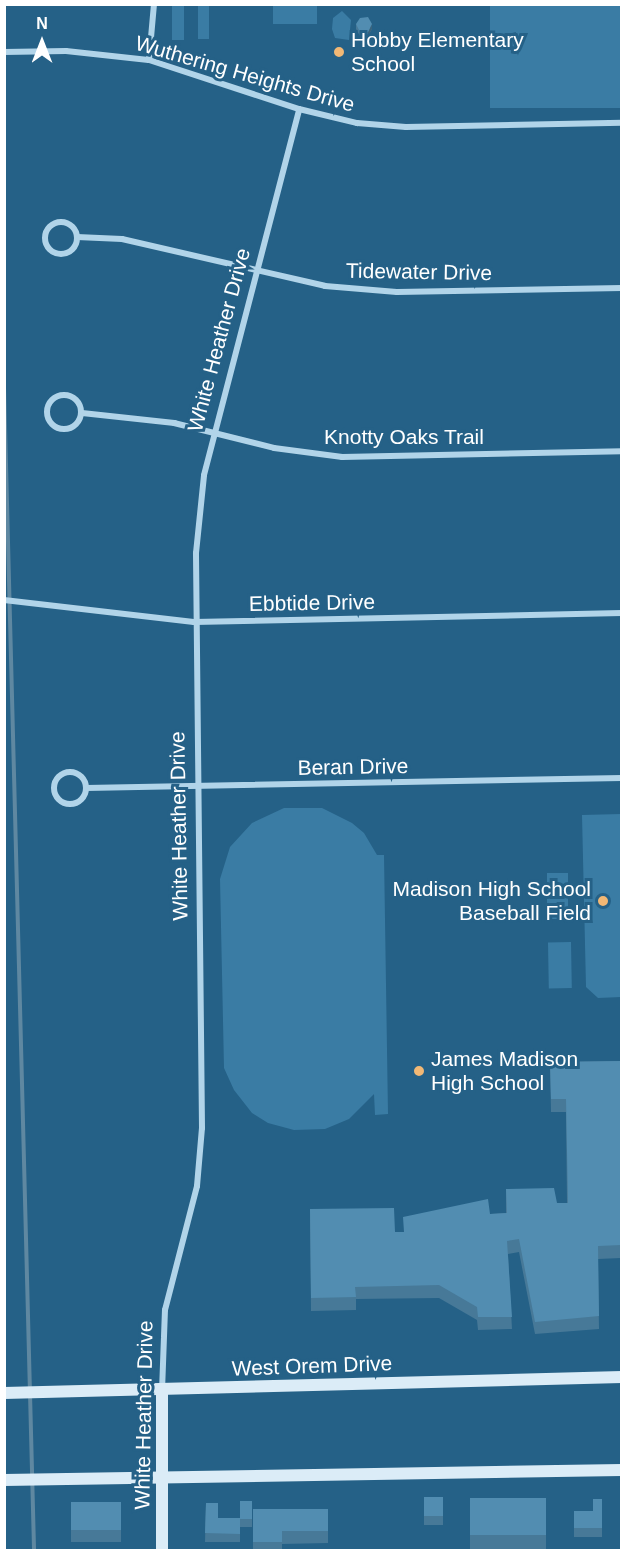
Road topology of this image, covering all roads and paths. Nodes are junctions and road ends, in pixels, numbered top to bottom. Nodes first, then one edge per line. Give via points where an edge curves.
1 (154, 4) edge
2 (4, 52) edge
3 (149, 60) junction
4 (299, 109) junction
5 (621, 123) edge
6 (77, 237) junction
7 (257, 273) junction
8 (621, 288) edge
9 (82, 413) junction
10 (215, 432) junction
11 (621, 451) edge
12 (4, 600) edge
13 (621, 613) edge
14 (194, 622) junction
15 (621, 778) edge
16 (198, 787) junction
17 (86, 788) junction
18 (621, 1377) edge
19 (162, 1392) junction
20 (4, 1393) edge
21 (621, 1470) edge
22 (161, 1478) junction
23 (5, 1480) edge
24 (162, 1551) edge

1 - 3 street
2 - 3 street, Wuthering Heights Drive via 66,51
3 - 4 street, Wuthering Heights Drive
4 - 5 street, Wuthering Heights Drive via 357,123 406,127
4 - 7 street, White Heather Drive
6 - 6 street, Tidewater Drive via 72,227 63,222 52,224 44,238 51,251 62,254 71,251
6 - 7 street, Tidewater Drive via 122,239
7 - 8 street, Tidewater Drive via 325,286 397,292
7 - 10 street, White Heather Drive
9 - 9 street via 75,399 64,395 50,402 47,413 51,424 61,429 77,424
9 - 10 street, Knotty Oaks Trail via 127,415
10 - 11 street, Knotty Oaks Trail via 274,448 342,457
10 - 14 street, White Heather Drive via 204,475
12 - 14 street, Ebbtide Drive
13 - 14 street, Ebbtide Drive
14 - 16 street, White Heather Drive
15 - 16 street, Beran Drive
16 - 17 street, Beran Drive
16 - 19 street, White Heather Drive via 200,1169 165,1310
17 - 17 street via 83,779 69,772 56,780 54,789 58,799 67,804 78,802
18 - 19 main road, West Orem Drive
19 - 20 main road, West Orem Drive
19 - 22 main road, White Heather Drive
21 - 22 main road
22 - 23 main road
22 - 24 main road, White Heather Drive

